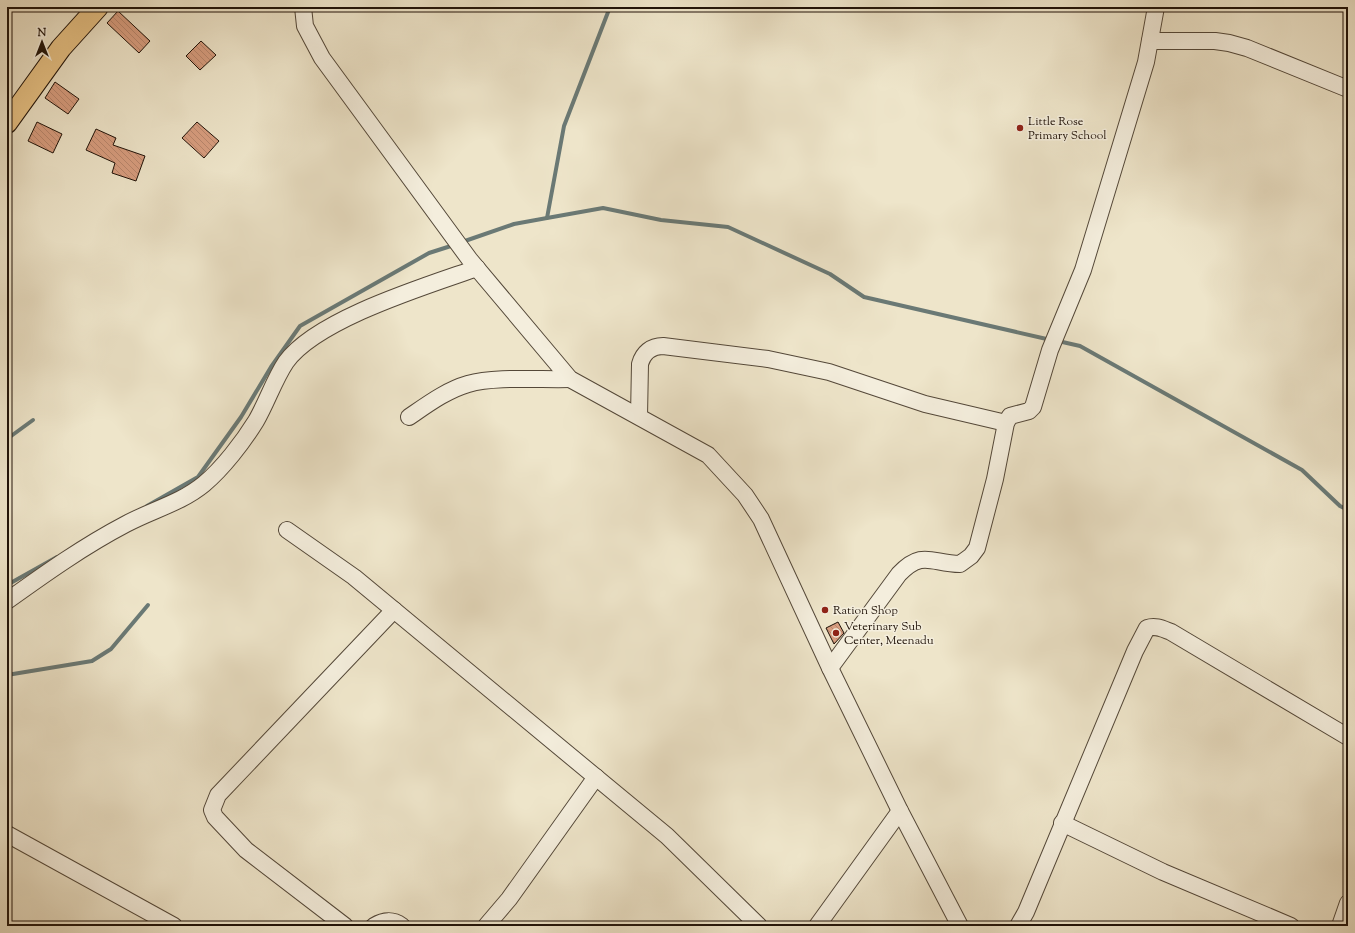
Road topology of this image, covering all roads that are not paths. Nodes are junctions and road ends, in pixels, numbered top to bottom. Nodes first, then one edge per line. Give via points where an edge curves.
1 (98, 7) edge
2 (303, 7) edge
3 (1156, 7) edge
4 (1150, 41) junction
5 (1348, 89) edge
6 (7, 123) edge
7 (473, 264) junction
8 (570, 379) junction
9 (639, 416) junction
10 (409, 417) dead end
11 (1006, 423) junction
12 (287, 530) dead end
13 (7, 601) edge
14 (394, 610) junction
15 (830, 668) junction
16 (1348, 737) edge
17 (596, 777) junction
18 (900, 811) junction
19 (1062, 824) junction
20 (7, 834) edge
21 (1348, 903) edge
22 (174, 926) edge
23 (345, 926) edge
24 (374, 926) edge
25 (402, 926) edge
26 (486, 926) edge
27 (759, 926) edge
28 (817, 926) edge
29 (960, 926) edge
30 (1018, 926) edge
31 (1291, 926) edge
32 (1340, 926) edge

1 - 6 main road via 61,48
2 - 7 street via 305,26 322,58
3 - 4 street
4 - 5 street via 1230,43
4 - 11 street via 1146,62 1083,270 1050,350 1033,407 1029,411 1010,416
7 - 8 street
7 - 13 street via 337,323 301,345 286,362 255,421 218,471 202,485 173,503 127,523 70,556
8 - 9 street
8 - 10 street via 469,384 446,393
9 - 11 street via 642,357 652,348 662,346 768,359 829,372 925,404
9 - 15 street via 708,455 744,495 760,518
11 - 15 street via 995,479 976,550 960,564 925,559 910,563 899,574
12 - 14 street via 354,577
14 - 17 street
14 - 23 street via 218,795 212,810 215,817 246,850
15 - 18 street
16 - 19 street via 1171,632 1152,626 1144,632 1135,651
17 - 26 street via 509,899
17 - 27 street via 667,836
18 - 28 street
18 - 29 street
19 - 30 street
19 - 31 street via 1163,872
20 - 22 street
21 - 32 street
24 - 25 street via 385,920

